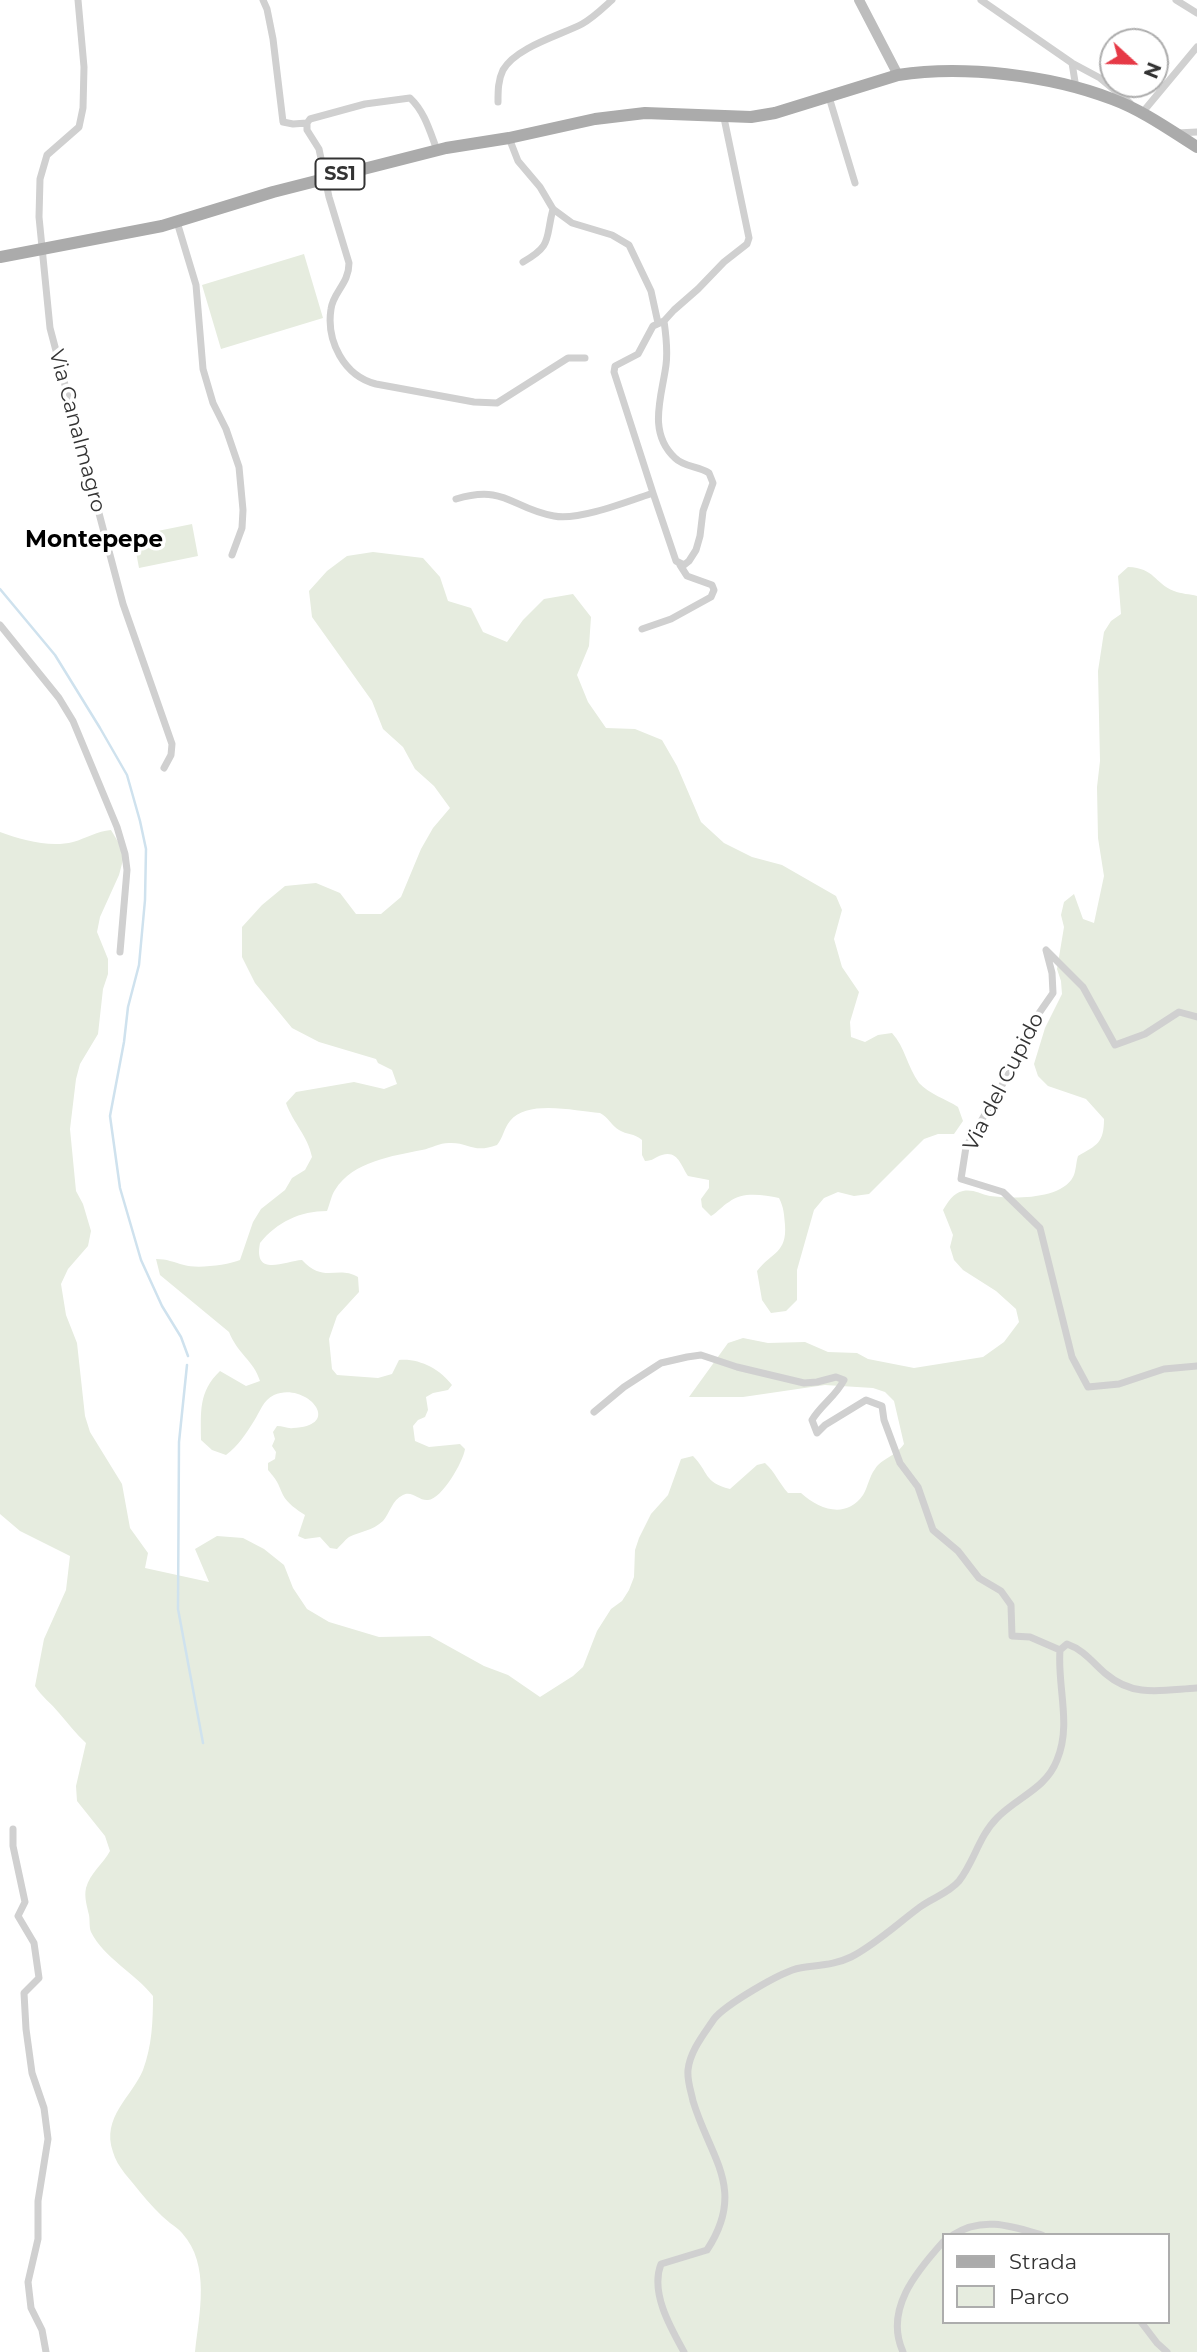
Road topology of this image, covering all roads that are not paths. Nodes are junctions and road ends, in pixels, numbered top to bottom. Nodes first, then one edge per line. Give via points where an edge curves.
1 (78, 0) edge
2 (263, 0) edge
3 (612, 0) edge
4 (859, 0) edge
5 (981, 0) edge
6 (1176, 0) edge
7 (1197, 13) edge
8 (1197, 47) edge
9 (1073, 63) junction
10 (898, 75) junction
11 (1076, 88) junction
12 (829, 97) junction
13 (498, 102) dead end
14 (1138, 111) junction
15 (724, 118) junction
16 (307, 122) junction
17 (1197, 132) edge
18 (1175, 133) junction
19 (509, 138) junction
20 (1197, 147) edge
21 (438, 150) junction
22 (325, 178) junction
23 (855, 183) dead end
24 (553, 209) junction
25 (177, 222) junction
26 (42, 250) junction
27 (0, 257) edge
28 (523, 262) dead end
29 (661, 322) junction
30 (585, 358) dead end
31 (653, 492) junction
32 (456, 499) dead end
33 (232, 555) dead end
34 (680, 565) junction
35 (0, 625) edge
36 (642, 629) dead end
37 (164, 768) dead end
38 (120, 952) dead end
39 (1197, 1017) edge
40 (1197, 1366) edge
41 (594, 1412) dead end
42 (1060, 1650) junction
43 (1197, 1688) edge
44 (13, 1829) dead end
45 (956, 2233) edge
46 (1035, 2233) edge
47 (942, 2243) edge
48 (1143, 2324) edge
49 (46, 2352) edge
50 (684, 2352) edge
51 (902, 2352) edge
52 (1167, 2352) edge

1 - 26 street, Via Canalmagro via 83,108 79,127 47,155 40,179
2 - 16 street via 273,39 281,118 293,124
3 - 13 street via 588,21 551,36 510,62 498,85
4 - 10 street
5 - 9 street
6 - 7 street
8 - 14 street
9 - 11 street
9 - 14 street
10 - 11 main road, SS1 via 986,73
10 - 12 main road, SS1
11 - 14 main road, SS1
12 - 15 main road, SS1 via 775,113
12 - 23 street
14 - 18 main road, SS1
15 - 19 main road, SS1 via 645,113
15 - 29 street via 749,238
16 - 21 street via 365,104 410,98
16 - 22 street
17 - 18 street
18 - 20 main road, SS1
19 - 21 main road, SS1
19 - 24 street via 518,161
21 - 22 main road, SS1
22 - 25 main road, SS1
22 - 30 street via 349,263 349,273 331,310 331,328 344,364 357,377 390,387 498,403 568,358
24 - 28 street via 550,236 538,253
24 - 29 street via 572,223 629,245 649,284
25 - 26 main road, SS1
25 - 33 street via 195,285 204,369 239,467 242,528
26 - 27 main road, SS1
26 - 37 street, Via Canalmagro via 50,328 123,604 172,744
29 - 31 street via 653,326 642,349 615,366 614,372
29 - 34 street via 667,356 657,407 664,444 682,463 709,472 713,483 696,550
31 - 32 street via 567,517 543,514 501,496 478,494
31 - 34 street
34 - 36 street via 687,576 712,585 713,593 696,607
35 - 38 street via 73,721 117,827 127,870
39 - 40 street, Via del Cupido via 1179,1012 1145,1034 1115,1045 1083,987 1046,950 1053,993 1026,1032 1012,1068 966,1147 961,1179 1003,1192 1040,1228 1072,1357 1088,1387
41 - 42 street via 661,1363 701,1355 804,1383 836,1377 844,1380 812,1420 817,1433 866,1400 881,1406 900,1463 918,1487 933,1530 958,1551 979,1578 1006,1598 1011,1605 1012,1636 1030,1637
42 - 43 street via 1067,1644 1080,1648 1107,1675 1140,1691
42 - 50 street via 1064,1719 1057,1762 1047,1779 997,1817 957,1884 850,1957 777,1975 717,2015 694,2050 688,2080 720,2163 724,2217 708,2250 661,2264 657,2275 663,2309
44 - 49 street via 25,1902 18,1916 34,1943 39,1978 24,1993 26,2029 48,2139 28,2296
45 - 46 street via 983,2223
47 - 51 street via 913,2278 898,2308 896,2328
48 - 52 street

